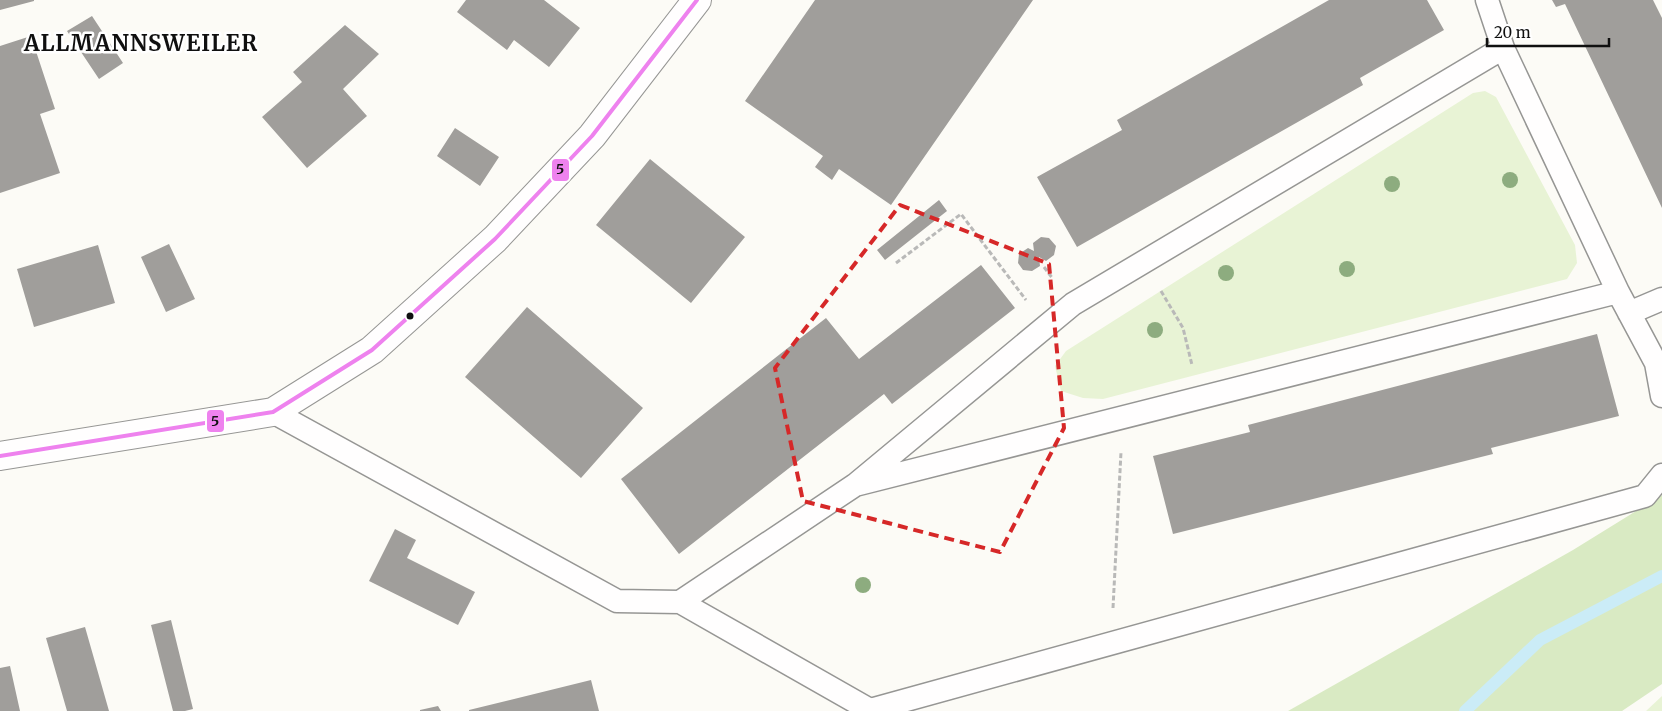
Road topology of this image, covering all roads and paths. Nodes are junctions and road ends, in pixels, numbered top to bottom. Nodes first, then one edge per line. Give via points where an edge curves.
1 (697, 0) edge
2 (1487, 0) edge
3 (1503, 48) junction
4 (1144, 262) junction
5 (896, 263) dead end
6 (1618, 292) junction
7 (1662, 299) edge
8 (1629, 313) junction
9 (1045, 327) junction
10 (1662, 396) edge
11 (1200, 398) junction
12 (273, 412) junction
13 (1123, 417) junction
14 (0, 456) edge
15 (1662, 475) edge
16 (855, 485) junction
17 (680, 602) junction
18 (1111, 644) junction

1 - 12 street via 592,136 495,239 372,350
2 - 3 lane
3 - 4 lane
3 - 6 lane
4 - 9 lane via 1073,304
4 - 11 path via 1183,328
5 - 9 path via 961,214
6 - 8 lane
6 - 11 lane
7 - 8 lane
8 - 10 lane via 1656,363
9 - 16 lane
11 - 13 lane
12 - 14 street
12 - 17 lane via 617,601
13 - 16 lane
13 - 18 path
15 - 18 lane via 1645,496
16 - 17 lane
17 - 18 lane via 870,710

